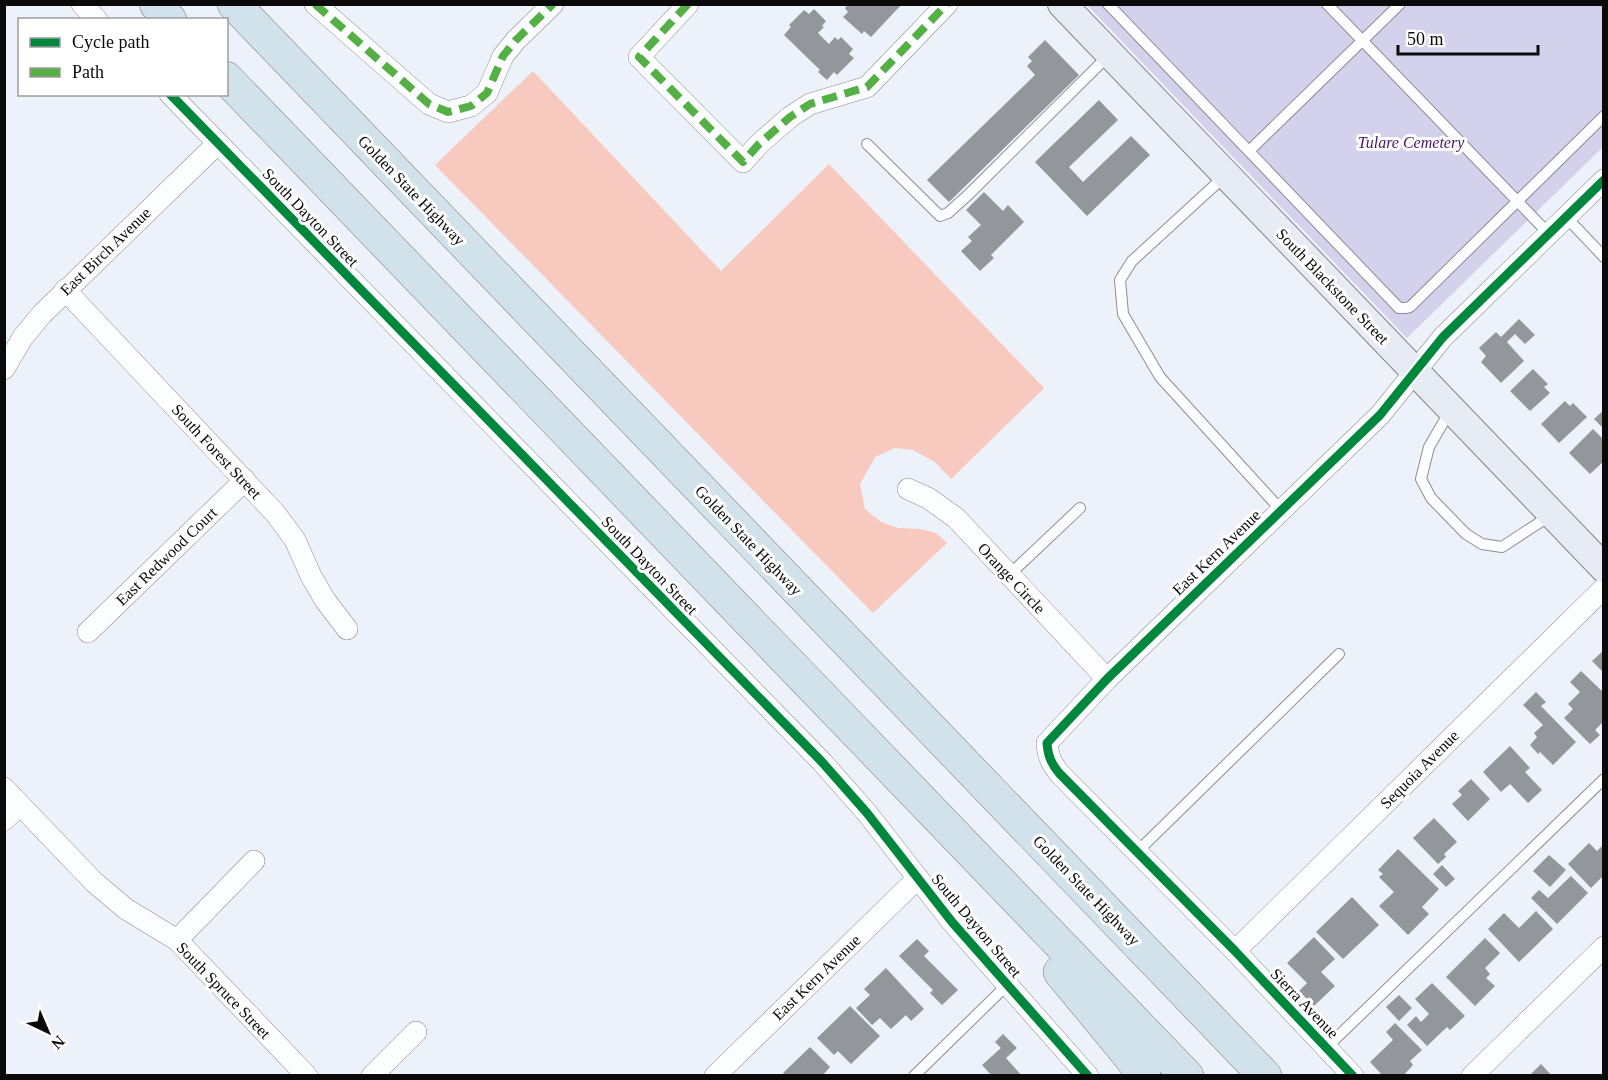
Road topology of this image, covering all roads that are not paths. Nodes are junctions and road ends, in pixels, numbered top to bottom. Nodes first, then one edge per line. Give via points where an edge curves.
1 (82, 4) edge
2 (156, 4) edge
3 (234, 4) edge
4 (315, 4) edge
5 (553, 4) edge
6 (688, 4) edge
7 (947, 4) edge
8 (1062, 4) edge
9 (1108, 4) edge
10 (1327, 4) edge
11 (1400, 4) edge
12 (94, 18) edge
13 (168, 18) edge
14 (1362, 41) junction
15 (1110, 54) junction
16 (228, 80) edge
17 (172, 96) edge
18 (1604, 116) edge
19 (218, 143) junction
20 (867, 144) dead end
21 (1249, 151) junction
22 (1226, 175) junction
23 (1604, 180) edge
24 (1517, 200) junction
25 (1566, 217) junction
26 (1549, 234) junction
27 (1604, 257) edge
28 (65, 290) junction
29 (4, 369) edge
30 (1415, 372) junction
31 (1451, 409) junction
32 (245, 480) junction
33 (908, 489) dead end
34 (1080, 508) dead end
35 (1281, 510) junction
36 (1552, 515) junction
37 (1604, 568) edge
38 (1009, 575) junction
39 (1604, 588) edge
40 (347, 629) dead end
41 (88, 632) dead end
42 (1339, 654) dead end
43 (1107, 679) junction
44 (1604, 779) edge
45 (4, 788) edge
46 (21, 805) junction
47 (4, 820) edge
48 (1137, 852) junction
49 (254, 861) dead end
50 (918, 878) junction
51 (997, 878) junction
52 (177, 940) junction
53 (1604, 947) edge
54 (1234, 951) junction
55 (1007, 985) junction
56 (416, 1032) dead end
57 (1326, 1048) junction
58 (307, 1076) edge
59 (372, 1076) edge
60 (714, 1076) edge
61 (914, 1076) edge
62 (1088, 1076) edge
63 (1144, 1076) edge
64 (1187, 1076) edge
65 (1265, 1076) edge
66 (1353, 1076) edge
67 (1472, 1076) edge

1 - 12 street
2 - 13 highway
3 - 65 highway, Golden State Highway
4 - 5 street via 429,104 448,112 471,106 487,93 503,57
6 - 7 street via 639,57 743,162 790,117 810,104 867,87
8 - 15 main road, South Blackstone Street
9 - 21 lane
10 - 14 lane
11 - 14 lane
14 - 21 lane
14 - 24 lane
15 - 20 lane via 968,195 940,216
15 - 22 main road, South Blackstone Street
16 - 51 highway
17 - 19 street, South Dayton Street
18 - 24 lane
19 - 28 street, East Birch Avenue
19 - 50 street, South Dayton Street via 822,762
21 - 24 lane via 1399,308 1410,307
22 - 30 main road, South Blackstone Street
22 - 35 lane via 1132,261 1120,280 1123,314 1160,377
23 - 25 street, East Kern Avenue
24 - 26 lane
25 - 26 street, East Kern Avenue
25 - 27 lane
26 - 30 street, East Kern Avenue via 1443,337
28 - 29 street, East Birch Avenue via 22,337
28 - 32 street, South Forest Street
30 - 31 main road, South Blackstone Street
30 - 35 street, East Kern Avenue via 1380,415
31 - 36 main road, South Blackstone Street
31 - 36 lane via 1429,447 1421,479 1431,498 1466,534 1482,544 1502,547
32 - 40 street, South Forest Street via 295,540 325,600
32 - 41 street, East Redwood Court
33 - 38 street, Orange Circle via 956,518
34 - 38 lane
35 - 43 street, East Kern Avenue
36 - 37 main road, South Blackstone Street
38 - 43 street, Orange Circle
39 - 54 street, Sequoia Avenue
42 - 48 lane
43 - 48 street, East Kern Avenue via 1047,743 1048,754 1059,773
44 - 57 lane
45 - 46 street, South Spruce Street
46 - 47 street
46 - 52 street, South Spruce Street via 94,882 126,909
48 - 54 street, East Kern Avenue
49 - 52 street
50 - 55 street, South Dayton Street
50 - 60 street, East Kern Avenue
51 - 63 highway via 1044,952
51 - 64 highway
52 - 58 street, South Spruce Street
53 - 67 street
54 - 57 street, Sierra Avenue
55 - 61 lane
55 - 62 street, South Dayton Street
56 - 59 street
57 - 66 street, Sierra Avenue

